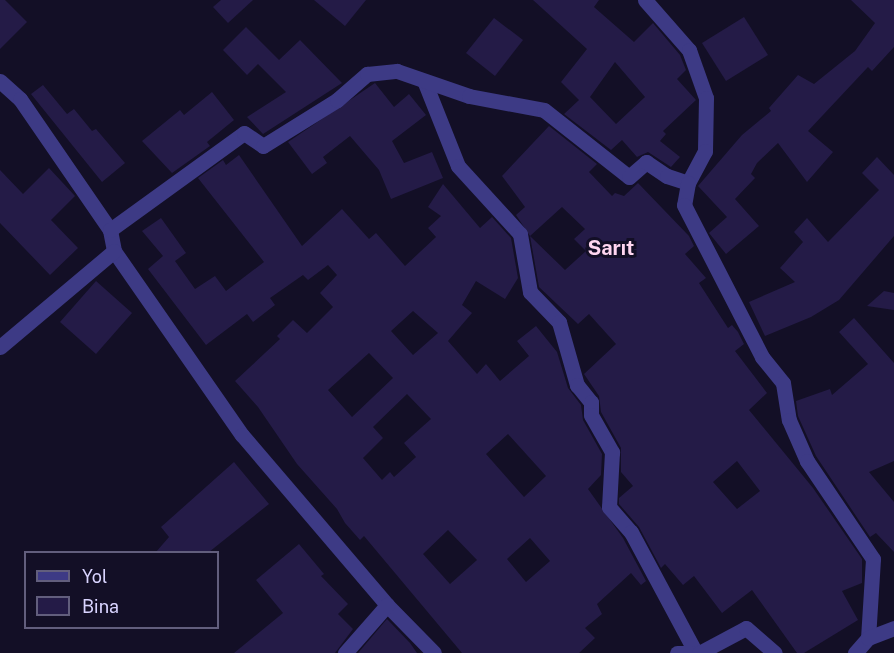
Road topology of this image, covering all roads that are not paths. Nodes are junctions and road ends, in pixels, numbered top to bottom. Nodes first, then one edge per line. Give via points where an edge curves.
1 (645, 0) edge
2 (0, 81) edge
3 (424, 83) junction
4 (688, 183) junction
5 (110, 230) junction
6 (114, 251) junction
7 (0, 347) edge
8 (387, 605) junction
9 (894, 628) edge
10 (868, 639) junction
11 (345, 653) edge
12 (434, 653) edge
13 (677, 653) edge
14 (691, 653) edge
15 (698, 653) edge
16 (775, 653) edge
17 (855, 653) edge

1 - 4 street via 689,50 706,98 705,151
2 - 5 street via 20,99
3 - 4 street via 544,110 629,177 646,162 667,176
3 - 5 street via 397,71 367,74 337,100 262,146 244,133
3 - 15 street via 458,166 520,234 530,292 559,322 577,384 591,402 591,416 612,452 609,507 631,532
4 - 10 street via 684,205 762,357 783,383 789,420 807,461 873,559
5 - 6 street
6 - 7 street
6 - 8 street via 242,435
8 - 11 street
8 - 12 street
9 - 10 street
10 - 17 street
13 - 14 street
15 - 16 street via 746,628

